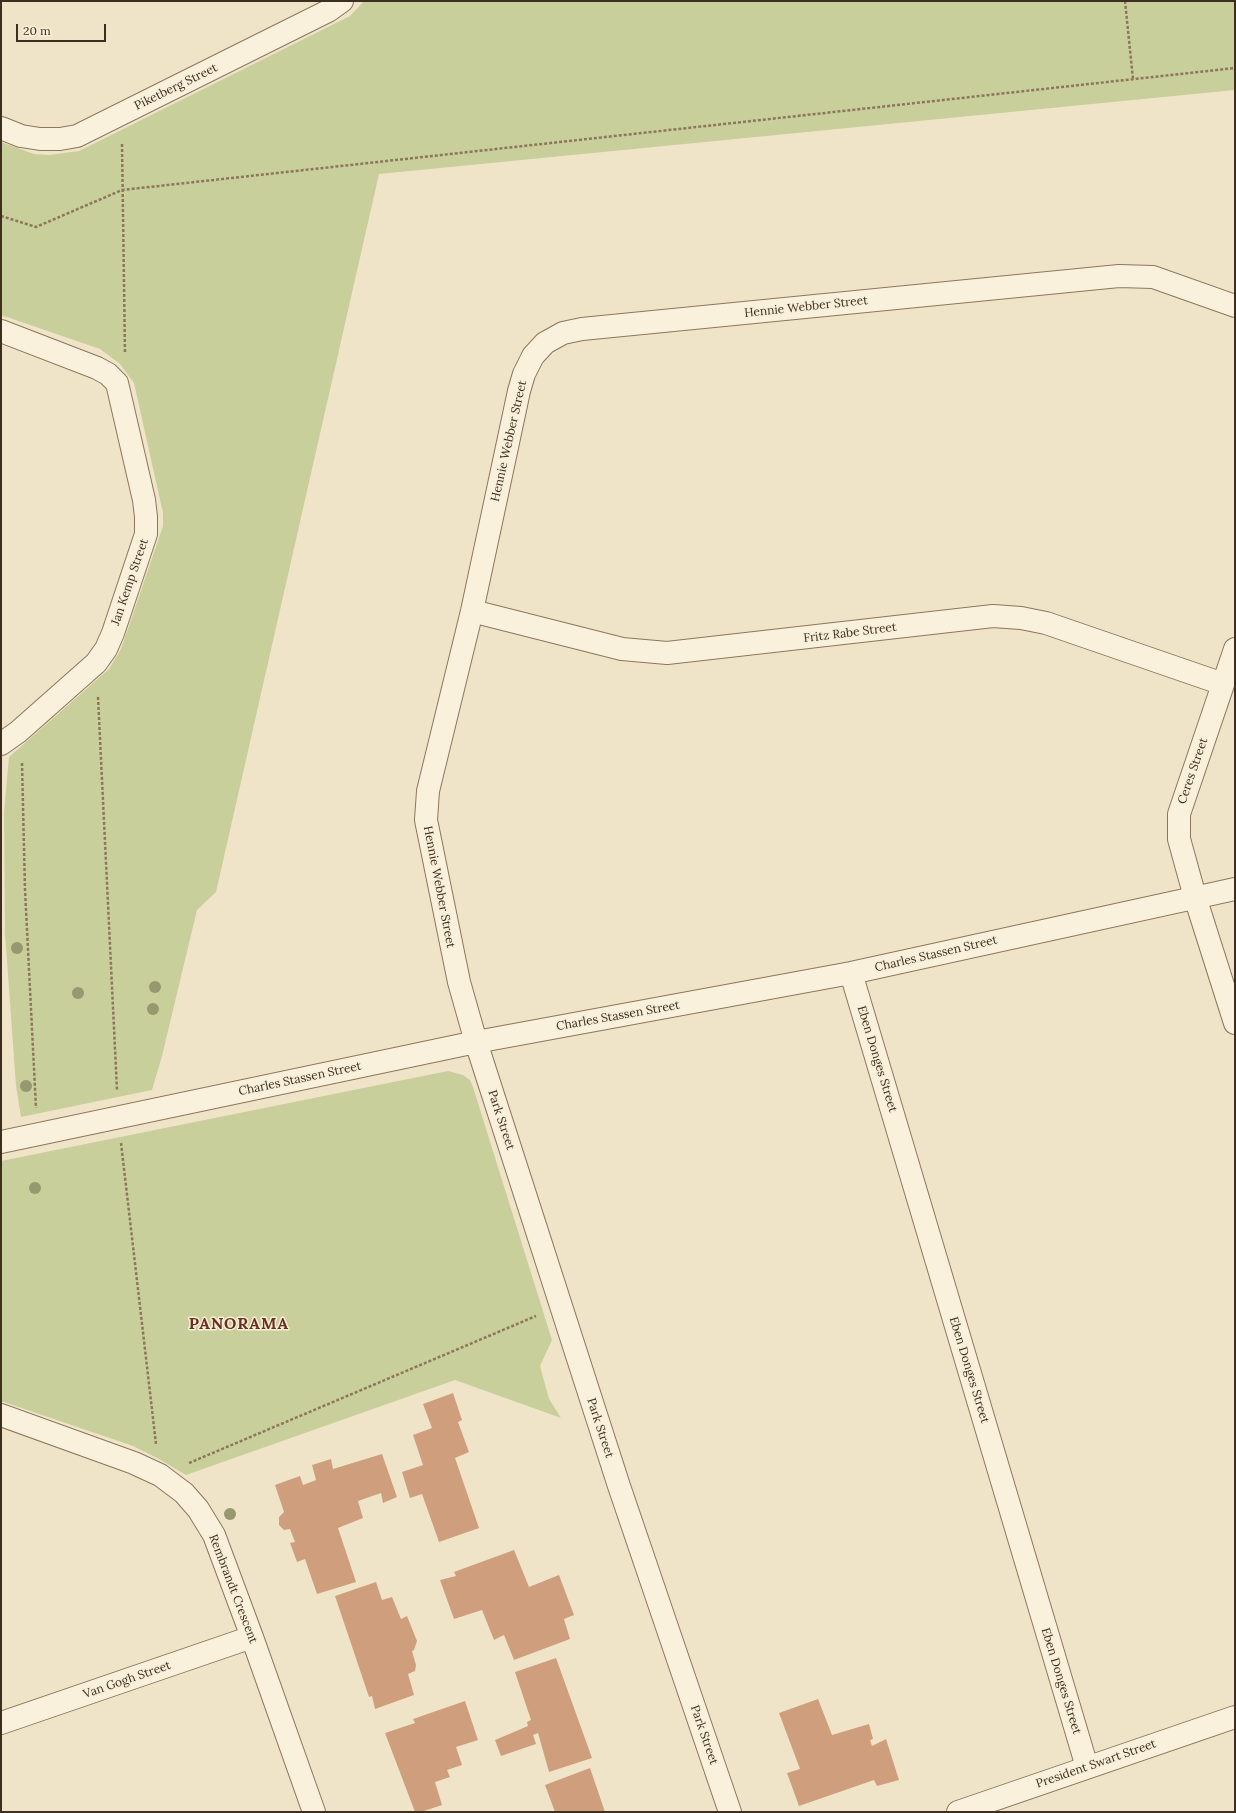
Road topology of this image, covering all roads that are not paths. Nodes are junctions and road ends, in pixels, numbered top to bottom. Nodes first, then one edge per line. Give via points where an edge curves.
1 (342, 1) edge
2 (1, 128) edge
3 (1235, 306) edge
4 (1, 331) edge
5 (472, 611) junction
6 (1235, 649) edge
7 (1223, 684) junction
8 (10, 738) edge
9 (1235, 889) edge
10 (1195, 897) junction
11 (851, 973) junction
12 (1235, 1023) edge
13 (476, 1042) junction
14 (1, 1142) edge
15 (1, 1415) edge
16 (252, 1637) junction
17 (1235, 1717) edge
18 (1, 1723) edge
19 (1087, 1767) junction
20 (314, 1812) edge
21 (730, 1812) edge
22 (958, 1812) edge

1 - 2 street, Piketberg Street via 328,11 77,136 60,139 21,136
3 - 5 street, Hennie Webber Street via 1153,277 1134,275 606,326 563,333 545,343 533,356 524,374
4 - 8 street, Jan Kemp Street via 97,368 117,383 146,518 146,534 113,633 96,663
5 - 7 street, Fritz Rabe Street via 622,649 667,654 993,616 1021,618 1046,623
5 - 13 street, Hennie Webber Street via 428,791 426,820 459,982
6 - 7 street, Ceres Street
7 - 10 street, Ceres Street via 1179,814 1179,839
9 - 10 street, Charles Stassen Street
10 - 11 street, Charles Stassen Street
10 - 12 street, Ceres Street
11 - 13 street, Charles Stassen Street
11 - 19 street, Eben Donges Street
13 - 14 street, Charles Stassen Street
13 - 21 street, Park Street via 619,1486
15 - 16 street, Rembrandt Crescent via 134,1463 160,1475 184,1493 198,1509 214,1535
16 - 18 street, Van Gogh Street
16 - 20 street, Rembrandt Crescent
17 - 19 street, President Swart Street
19 - 22 street, President Swart Street

